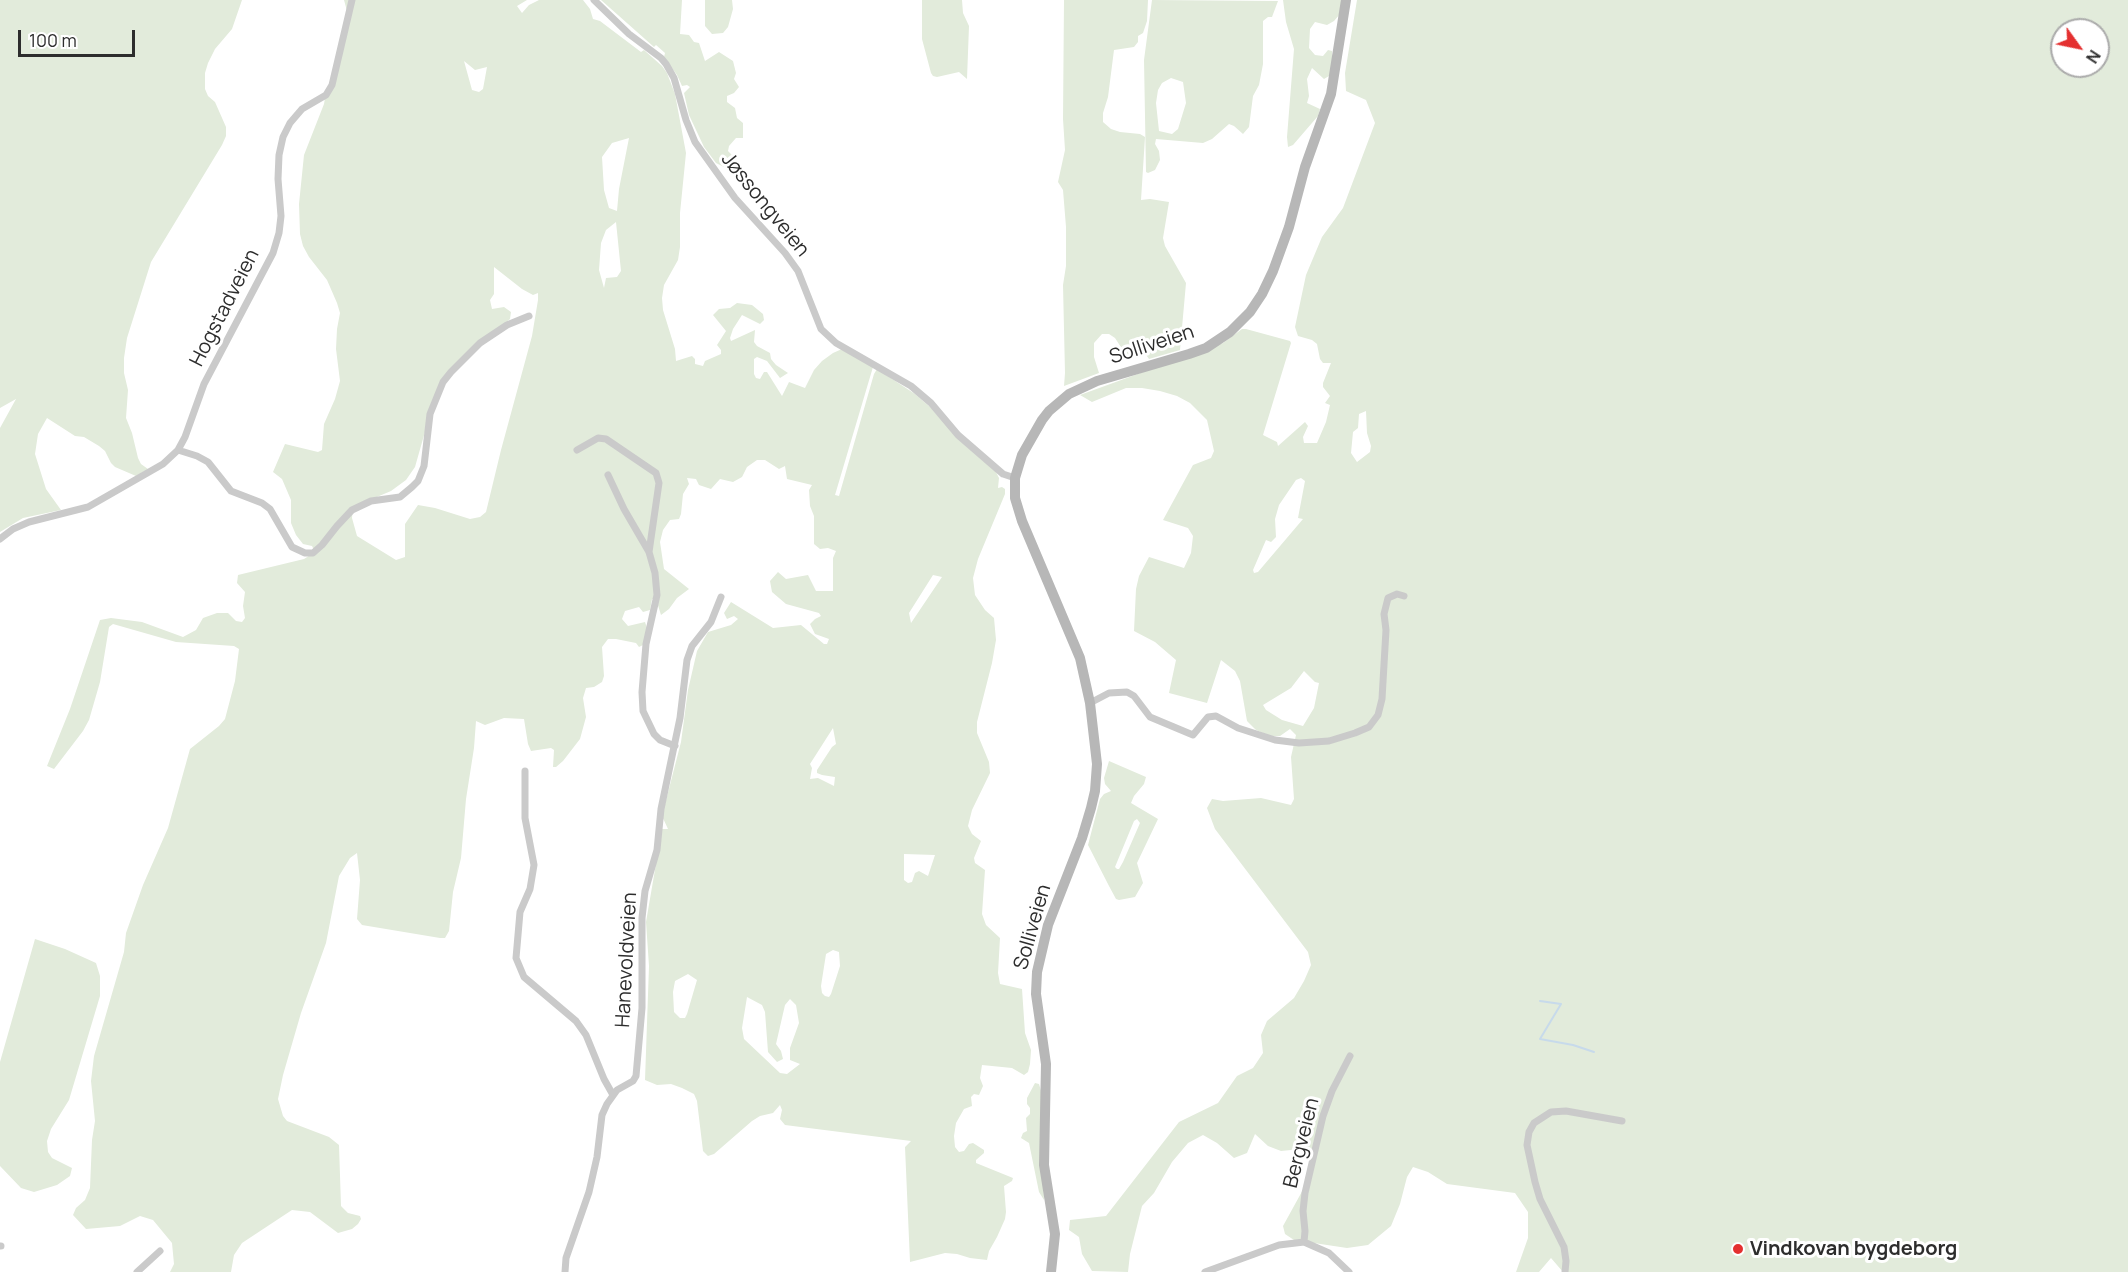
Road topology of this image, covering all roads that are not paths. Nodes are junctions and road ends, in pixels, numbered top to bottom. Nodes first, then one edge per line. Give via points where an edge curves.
1 (352, 0) edge
2 (594, 0) edge
3 (1346, 0) edge
4 (529, 316) dead end
5 (178, 450) junction
6 (577, 450) dead end
7 (608, 475) dead end
8 (1015, 478) junction
9 (0, 539) edge
10 (649, 552) junction
11 (1404, 596) dead end
12 (721, 597) dead end
13 (1090, 703) junction
14 (675, 746) junction
15 (525, 771) dead end
16 (1350, 1056) dead end
17 (613, 1095) junction
18 (1622, 1121) dead end
19 (1304, 1242) junction
20 (160, 1251) dead end
21 (1340, 1269) edge
22 (137, 1272) edge
23 (565, 1272) edge
24 (1051, 1272) edge
25 (1205, 1272) edge
26 (1349, 1272) edge
27 (1565, 1272) edge

1 - 5 street, Hogstadveien via 332,85 326,94 302,110 283,137 278,179 280,225 273,253 204,384
2 - 8 street, Jøssongveien via 666,64 695,142 735,198 798,271 821,329 836,343 911,386 958,435 1003,474
3 - 8 street, Solliveien via 1331,94 1273,271 1250,312 1206,348 1097,381 1069,394 1039,426 1022,455
4 - 5 street via 480,343 443,382 430,414 424,466 418,481 400,497 371,501 352,510 313,553 292,547 270,509 231,491 208,462
5 - 9 street, Hogstadveien via 163,464 88,507 28,522
6 - 10 street via 598,438 606,439 656,473 659,483
7 - 10 street
8 - 13 street, Solliveien via 1015,498 1022,521 1080,658
10 - 14 street via 657,595 646,644 643,711 654,734
11 - 13 street via 1388,598 1384,614 1383,688 1378,715 1369,727 1346,736 1299,743 1275,740 1216,716 1208,717 1193,735 1150,717 1127,692 1109,693
12 - 14 street, Hanevoldveien via 711,622 692,646 687,660
13 - 24 street, Solliveien via 1097,764 1095,791 1082,838 1048,925 1037,972 1036,994 1046,1064 1044,1165 1055,1234
14 - 17 street, Hanevoldveien via 661,809 657,850 645,891 638,1070 633,1081
15 - 17 street, Hanevoldveien via 525,818 534,865 530,889 520,912 516,958 524,977 576,1021 586,1035
16 - 19 street, Bergveien via 1323,1116 1305,1193
17 - 23 street, Hanevoldveien via 602,1115 590,1192 566,1257
18 - 27 street via 1551,1112 1534,1123 1529,1132 1527,1146 1535,1182 1564,1246
19 - 21 street via 1329,1253
19 - 25 street via 1279,1245
20 - 22 street
21 - 26 street

